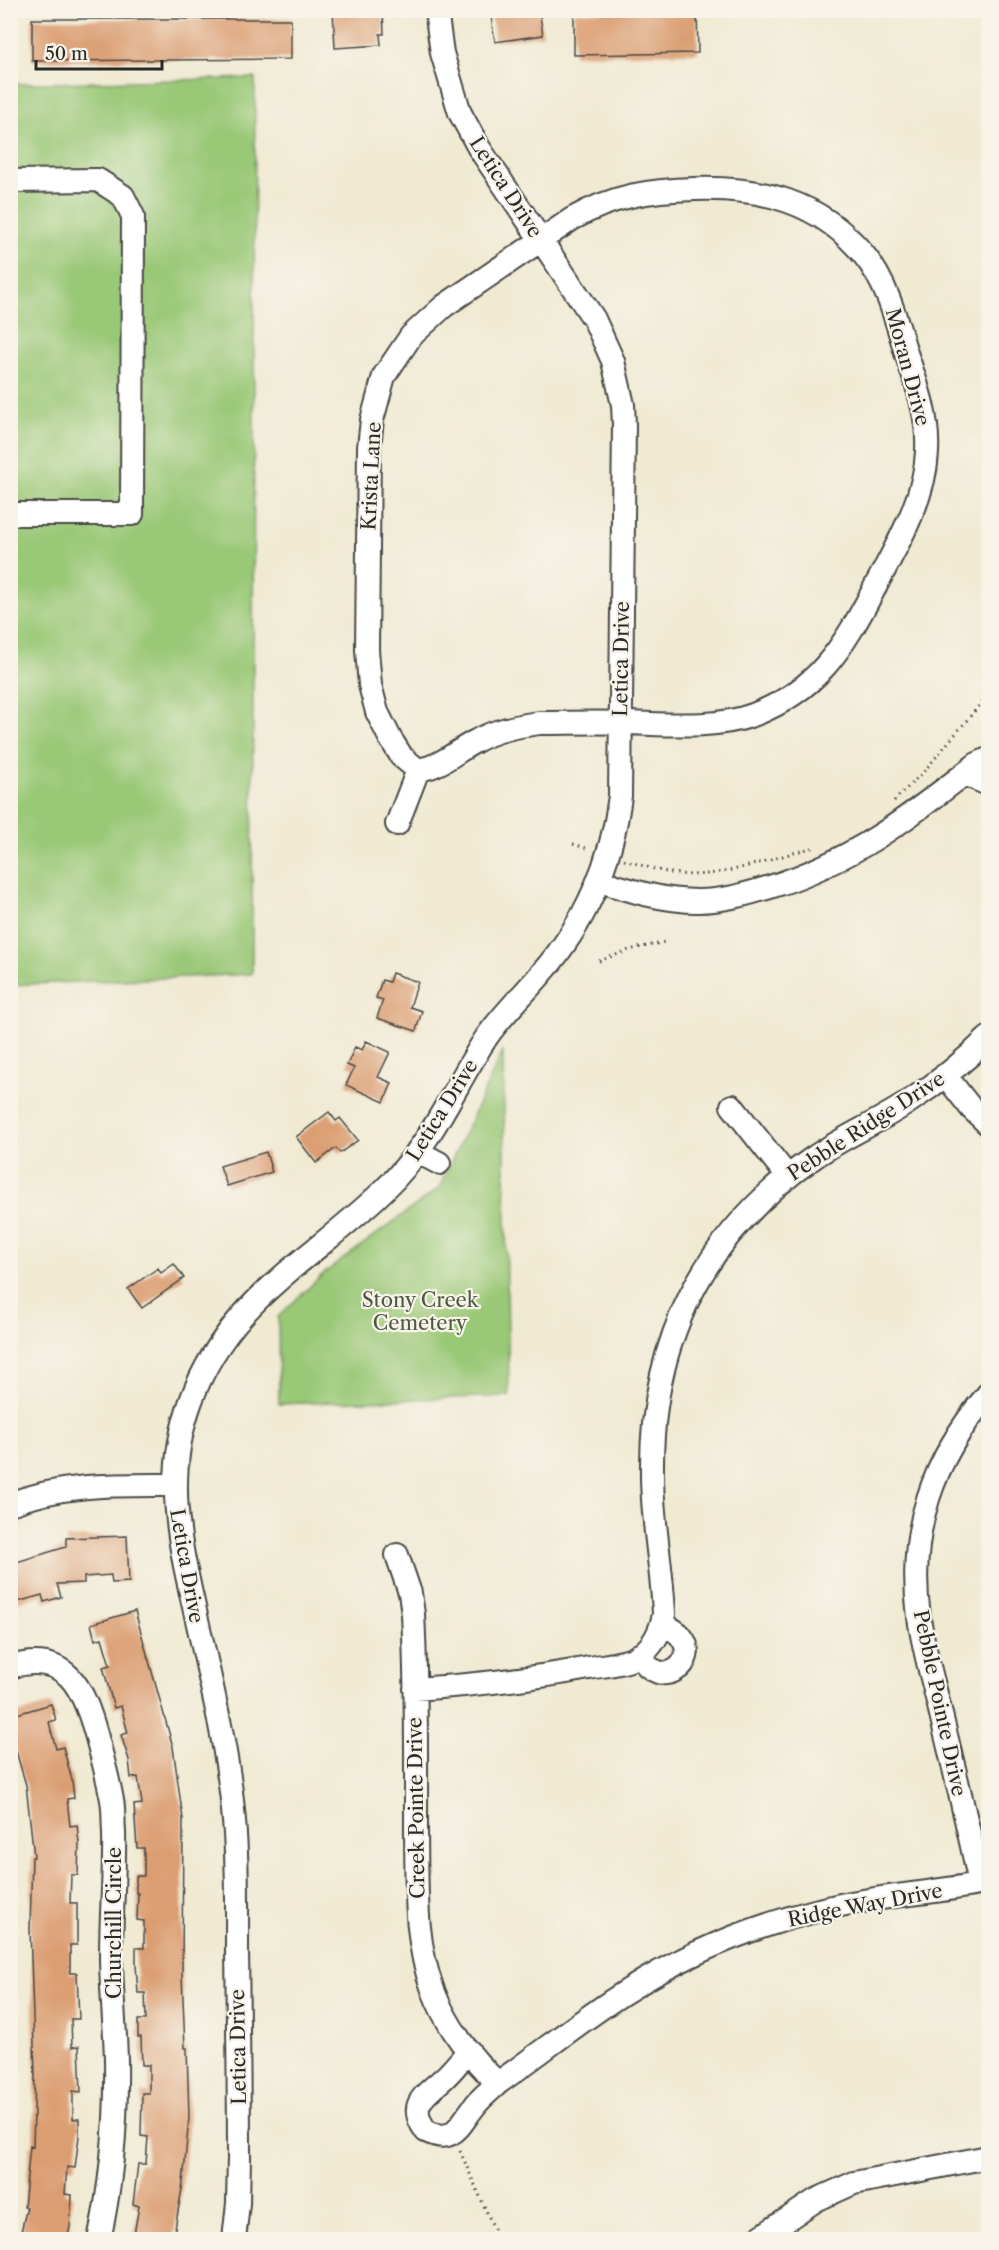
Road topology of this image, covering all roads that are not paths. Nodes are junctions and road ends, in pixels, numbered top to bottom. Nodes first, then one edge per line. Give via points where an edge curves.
1 (436, 10) edge
2 (10, 181) edge
3 (540, 240) junction
4 (10, 514) edge
5 (621, 723) junction
6 (988, 759) edge
7 (418, 771) junction
8 (964, 774) junction
9 (988, 784) edge
10 (397, 824) dead end
11 (600, 881) junction
12 (988, 1038) edge
13 (945, 1075) junction
14 (732, 1106) dead end
15 (988, 1124) edge
16 (418, 1152) junction
17 (439, 1163) dead end
18 (788, 1177) junction
19 (988, 1394) edge
20 (175, 1485) junction
21 (10, 1504) edge
22 (397, 1556) dead end
23 (662, 1624) junction
24 (639, 1655) junction
25 (10, 1667) edge
26 (415, 1689) junction
27 (984, 1883) edge
28 (469, 2051) junction
29 (498, 2084) junction
30 (988, 2157) edge
31 (99, 2240) edge
32 (234, 2240) edge
33 (756, 2240) edge

1 - 3 street, Letica Drive via 442,53 460,113 478,148
2 - 4 street via 98,180 123,196 133,216 133,228 132,514
3 - 5 street, Letica Drive via 604,338 623,405
3 - 5 street, Moran Drive via 590,209 644,192 733,189 795,204 834,227 875,270 889,299 924,413 926,460 913,508 848,638 816,677 777,704 736,720
3 - 7 street, Krista Lane via 444,306 411,336 384,376 372,420 367,626 370,685 390,738 402,757
5 - 7 street, Moran Drive via 519,726 479,739 431,769
5 - 11 street, Letica Drive via 618,812
6 - 8 street
7 - 10 street
8 - 9 street
8 - 11 street via 920,810 859,850 814,872 748,893 680,900
11 - 16 street, Letica Drive via 561,950 487,1037
12 - 13 street, Pebble Ridge Drive
13 - 15 street
13 - 18 street, Pebble Ridge Drive via 816,1155
14 - 18 street
16 - 17 street
16 - 20 street, Letica Drive via 386,1189 262,1293 228,1331 189,1404 179,1442
18 - 23 street, Pebble Ridge Drive via 724,1240 686,1304 668,1350 658,1389 652,1446
19 - 27 street, Pebble Pointe Drive via 942,1462 926,1503 916,1563 922,1638
20 - 21 street via 65,1488
20 - 32 street, Letica Drive via 179,1542 224,1742 234,1823 239,2158
22 - 26 street, Creek Pointe Drive via 413,1614
23 - 24 street via 657,1636
23 - 24 street via 682,1637 687,1646 683,1663 671,1673 661,1674 645,1666
24 - 26 street via 608,1665 523,1679
25 - 31 street, Churchill Circle via 44,1664 71,1677 88,1707 112,1802 111,1956 116,2103
26 - 28 street, Creek Pointe Drive via 421,1947 434,1992
27 - 29 street, Ridge Way Drive via 825,1908 720,1942 625,1992
28 - 29 street
28 - 29 street, Ridge Way Drive via 422,2097 418,2116 426,2132 451,2134
30 - 33 street via 846,2186 816,2200

